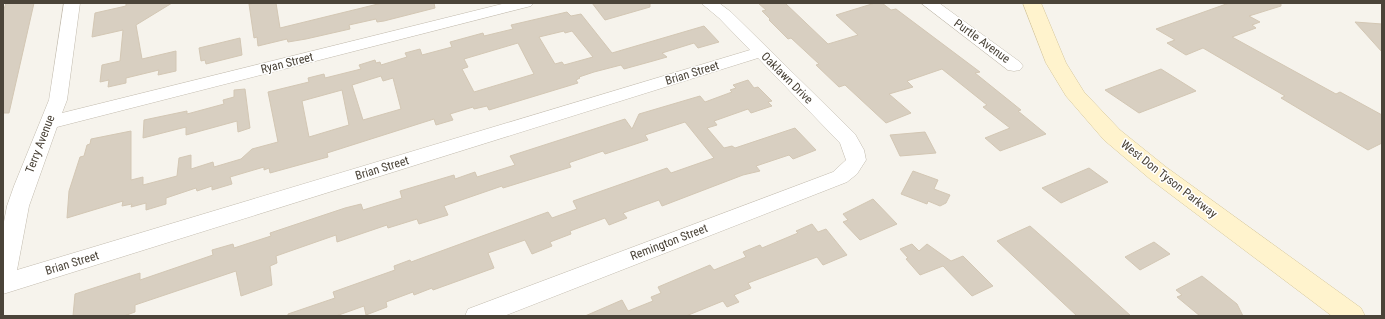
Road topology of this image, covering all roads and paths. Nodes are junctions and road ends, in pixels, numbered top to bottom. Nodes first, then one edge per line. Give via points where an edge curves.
1 (72, 3) edge
2 (525, 3) edge
3 (709, 3) edge
4 (929, 3) edge
5 (1032, 3) edge
6 (761, 52) junction
7 (1014, 66) dead end
8 (48, 123) junction
9 (856, 160) joint
10 (3, 284) edge
11 (476, 316) edge
12 (1352, 316) edge

1 - 8 street, Terry Avenue via 58,100
2 - 8 street, Ryan Street
3 - 6 street, Oaklawn Drive via 725,15
4 - 7 street, Purtle Avenue
5 - 12 main road, West Don Tyson Parkway via 1056,63 1076,96 1112,134 1158,173
6 - 9 street, Oaklawn Drive via 848,139
6 - 10 street, Brian Street
8 - 10 street, Terry Avenue via 18,206
9 - 11 street, Remington Street via 840,177

